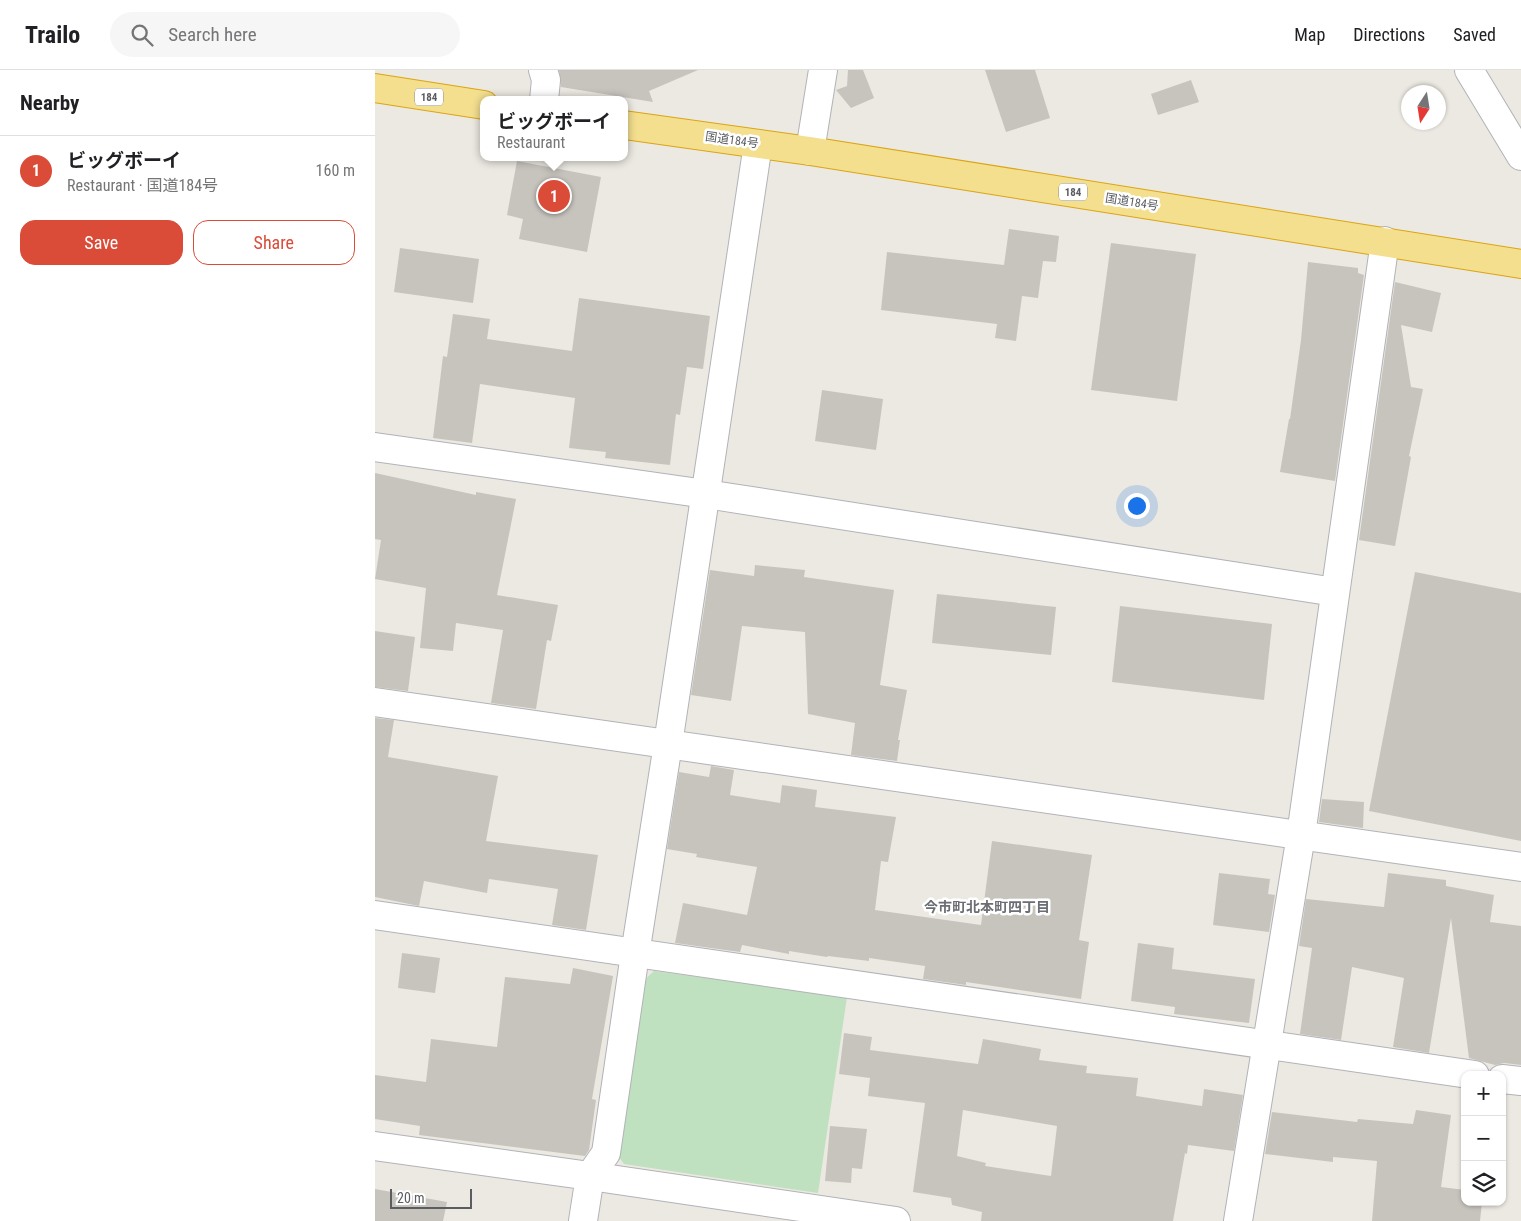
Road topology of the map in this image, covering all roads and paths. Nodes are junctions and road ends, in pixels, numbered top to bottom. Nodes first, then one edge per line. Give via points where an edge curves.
1 (543, 70) edge
2 (823, 70) edge
3 (1469, 70) edge
4 (375, 88) edge
5 (545, 96) edge
6 (480, 104) edge
7 (628, 126) edge
8 (758, 144) junction
9 (810, 151) junction
10 (1521, 156) edge
11 (1385, 242) junction
12 (1521, 264) edge
13 (375, 447) edge
14 (706, 494) junction
15 (1335, 592) junction
16 (375, 702) edge
17 (668, 744) junction
18 (1301, 835) junction
19 (1521, 867) edge
20 (375, 915) edge
21 (635, 954) junction
22 (1267, 1045) junction
23 (1461, 1073) edge
24 (1506, 1079) edge
25 (1521, 1081) edge
26 (375, 1146) edge
27 (590, 1176) junction
28 (583, 1221) edge
29 (896, 1221) edge
30 (1238, 1221) edge

1 - 5 street
2 - 9 street
3 - 10 street
4 - 6 highway, 184
7 - 8 highway, 国道184号 / 184
8 - 9 highway, 国道184号 / 184
8 - 14 street
9 - 11 highway, 国道184号 / 184
11 - 12 highway, 国道184号 / 184
11 - 15 street
13 - 14 street
14 - 15 street
14 - 17 street
15 - 18 street
16 - 17 street
17 - 18 street
17 - 21 street
18 - 19 street
18 - 22 street
20 - 21 street
21 - 22 street
21 - 27 street via 606,1153
22 - 23 street
22 - 30 street
24 - 25 street
26 - 27 street
27 - 28 street
27 - 29 street

